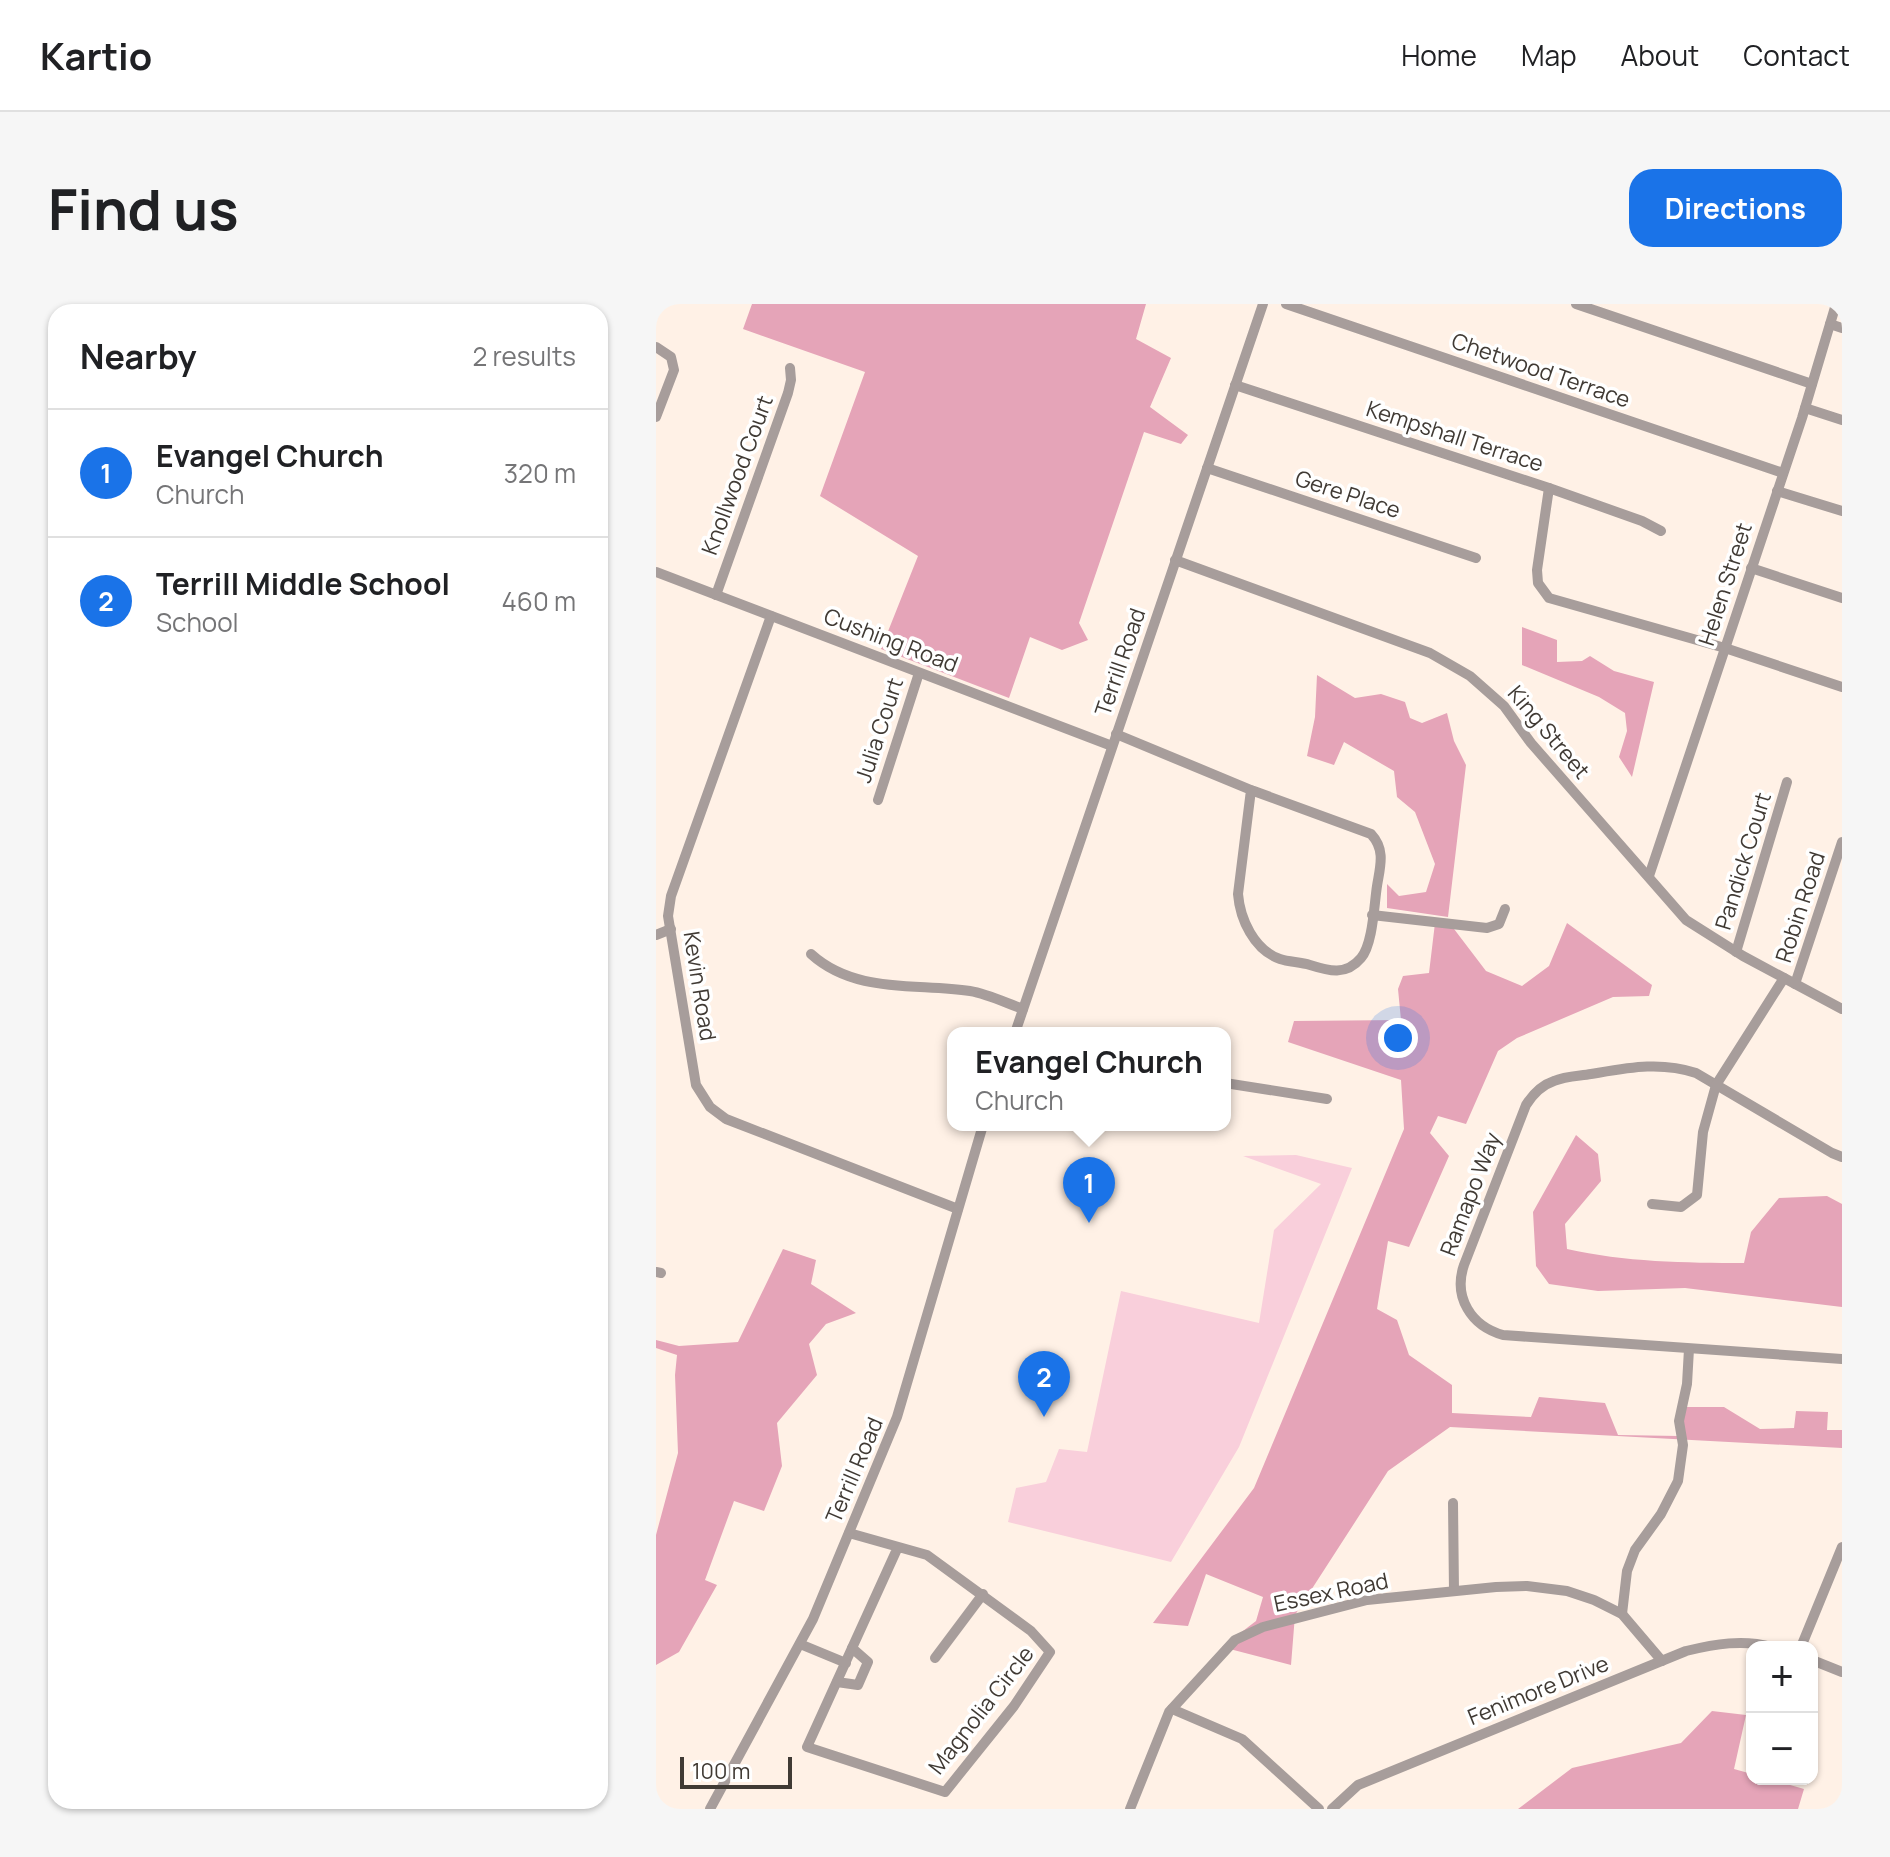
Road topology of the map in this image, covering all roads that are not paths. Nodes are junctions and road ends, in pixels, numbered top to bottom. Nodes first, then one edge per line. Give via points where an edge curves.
1 (1263, 304) edge
2 (1286, 304) edge
3 (1576, 304) edge
4 (1836, 304) edge
5 (1830, 324) junction
6 (1842, 328) edge
7 (656, 347) edge
8 (790, 368) dead end
9 (1812, 384) junction
10 (1235, 385) junction
11 (1805, 408) junction
12 (656, 417) edge
13 (1842, 420) edge
14 (1207, 468) junction
15 (1783, 473) junction
16 (1549, 488) junction
17 (1777, 491) junction
18 (1842, 511) edge
19 (1661, 531) dead end
20 (1476, 558) dead end
21 (1175, 560) junction
22 (1751, 568) junction
23 (656, 572) edge
24 (716, 595) junction
25 (1842, 598) edge
26 (771, 616) junction
27 (1725, 648) junction
28 (919, 673) junction
29 (1842, 687) edge
30 (1116, 734) junction
31 (1112, 746) junction
32 (1787, 782) dead end
33 (1251, 790) junction
34 (878, 800) dead end
35 (1842, 842) edge
36 (1649, 876) junction
37 (1505, 909) dead end
38 (1372, 915) junction
39 (671, 929) junction
40 (656, 935) edge
41 (1736, 952) junction
42 (811, 954) dead end
43 (1784, 978) junction
44 (1795, 984) junction
45 (1023, 1009) junction
46 (1842, 1009) edge
47 (1017, 1027) edge
48 (1231, 1084) edge
49 (1716, 1085) junction
50 (1327, 1099) dead end
51 (981, 1131) edge
52 (1842, 1157) edge
53 (1652, 1204) dead end
54 (958, 1209) junction
55 (1689, 1349) junction
56 (1842, 1359) edge
57 (1453, 1503) dead end
58 (849, 1533) junction
59 (898, 1547) junction
60 (1842, 1547) edge
61 (1454, 1591) junction
62 (983, 1594) junction
63 (1622, 1614) junction
64 (1803, 1641) edge
65 (1746, 1643) edge
66 (800, 1644) junction
67 (852, 1648) junction
68 (935, 1658) dead end
69 (1662, 1661) junction
70 (1818, 1662) edge
71 (846, 1663) junction
72 (1842, 1672) edge
73 (837, 1682) junction
74 (1172, 1709) junction
75 (710, 1809) edge
76 (1130, 1809) edge
77 (1319, 1809) edge
78 (1332, 1809) edge

1 - 10 street, Terrill Road
2 - 15 street, Chetwood Terrace
3 - 9 street
4 - 5 street, Helen Street
5 - 6 street
5 - 9 street, Helen Street
7 - 12 street via 671,357 674,370
8 - 24 street, Knollwood Court via 788,393
9 - 11 street, Helen Street
10 - 14 street, Terrill Road
10 - 16 street, Kempshall Terrace
11 - 13 street
11 - 15 street, Helen Street
14 - 20 street, Gere Place
14 - 21 street, Terrill Road
15 - 17 street, Helen Street
16 - 19 street, Kempshall Terrace
16 - 27 street via 1537,577 1544,593 1560,603
17 - 18 street
17 - 22 street, Helen Street
21 - 30 street, Terrill Road
21 - 36 street, King Street via 1430,653 1470,676 1504,706
22 - 25 street
22 - 27 street, Helen Street
23 - 24 street, Cushing Road
24 - 26 street, Cushing Road
26 - 28 street, Cushing Road
26 - 39 street, Kevin Road via 671,896
27 - 29 street
27 - 36 street, Helen Street
28 - 31 street, Cushing Road
28 - 34 street, Julia Court
30 - 31 street, Terrill Road
30 - 33 street
31 - 45 street, Terrill Road
32 - 41 street, Pandick Court
33 - 38 street via 1371,834 1381,855
33 - 38 street via 1238,894 1245,924 1259,944 1277,958 1340,971 1364,954
35 - 44 street, Robin Road
36 - 41 street, King Street via 1686,920
37 - 38 street via 1499,924 1487,928
39 - 40 street
39 - 54 street, Kevin Road via 694,1078 710,1107 732,1122
41 - 43 street, King Street
42 - 45 street via 864,981 975,992
43 - 44 street, King Street
43 - 49 street
44 - 46 street, King Street
45 - 47 street, Terrill Road
48 - 50 street
49 - 52 street, Ramapo Way
49 - 53 street via 1703,1132 1697,1195 1681,1207
49 - 55 street, Ramapo Way via 1696,1073 1659,1066 1565,1078 1540,1089 1526,1105 1461,1275 1460,1291 1468,1311 1492,1332
51 - 54 street, Terrill Road
54 - 58 street, Terrill Road via 897,1417
55 - 56 street, Ramapo Way
55 - 63 street via 1678,1481 1635,1550
57 - 61 street
58 - 59 street, Magnolia Circle
58 - 66 street, Terrill Road
59 - 62 street, Magnolia Circle via 927,1555
59 - 67 street
60 - 64 street
61 - 63 street, Essex Road via 1527,1586 1567,1591
61 - 74 street, Essex Road via 1367,1600 1263,1627 1235,1640
62 - 68 street
62 - 73 street, Magnolia Circle via 1050,1652 945,1792 807,1747
63 - 69 street, Essex Road
65 - 69 street, Fenimore Drive via 1722,1642
66 - 71 street
66 - 75 street, Terrill Road
67 - 71 street
67 - 73 street via 868,1662 858,1685
69 - 78 street, Fenimore Drive via 1358,1785
70 - 72 street
71 - 73 street
74 - 76 street, Essex Road
74 - 77 street via 1242,1739

